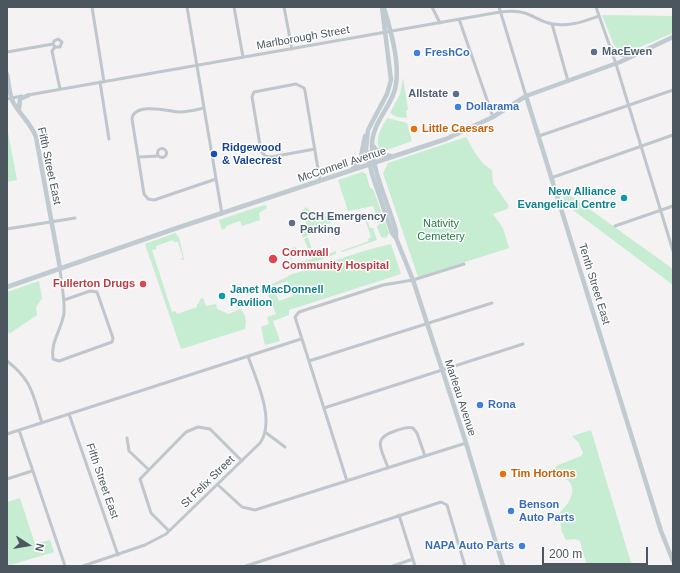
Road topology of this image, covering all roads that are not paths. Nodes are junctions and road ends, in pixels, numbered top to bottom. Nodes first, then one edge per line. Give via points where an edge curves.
1 (92, 7) edge
2 (187, 7) edge
3 (234, 7) edge
4 (284, 7) edge
5 (383, 7) edge
6 (432, 7) edge
7 (499, 7) edge
8 (596, 7) edge
9 (500, 12) junction
10 (599, 16) junction
11 (459, 19) junction
12 (440, 22) junction
13 (552, 24) junction
14 (387, 32) junction
15 (673, 38) edge
16 (610, 47) junction
17 (292, 49) junction
18 (645, 49) junction
19 (7, 52) edge
20 (242, 58) junction
21 (616, 64) junction
22 (197, 66) junction
23 (7, 74) edge
24 (568, 81) junction
25 (100, 82) junction
26 (104, 82) junction
27 (60, 89) junction
28 (673, 90) edge
29 (29, 95) junction
30 (526, 96) junction
31 (9, 99) edge
32 (628, 105) junction
33 (204, 108) junction
34 (19, 111) junction
35 (493, 117) junction
36 (370, 126) junction
37 (673, 135) edge
38 (539, 136) junction
39 (109, 139) dead end
40 (372, 145) junction
41 (641, 146) junction
42 (315, 149) junction
43 (158, 156) dead end
44 (396, 156) junction
45 (138, 157) junction
46 (375, 164) junction
47 (369, 166) junction
48 (351, 171) junction
49 (551, 178) junction
50 (216, 179) junction
51 (320, 181) junction
52 (673, 206) edge
53 (660, 210) junction
54 (222, 214) junction
55 (75, 218) dead end
56 (52, 222) junction
57 (615, 226) dead end
58 (7, 229) edge
59 (396, 238) junction
60 (673, 251) edge
61 (464, 264) dead end
62 (60, 268) junction
63 (413, 280) junction
64 (7, 287) edge
65 (64, 300) junction
66 (492, 303) dead end
67 (426, 324) junction
68 (301, 339) junction
69 (523, 344) dead end
70 (248, 356) junction
71 (7, 361) edge
72 (309, 361) junction
73 (442, 371) junction
74 (324, 408) junction
75 (69, 414) junction
76 (42, 423) junction
77 (19, 430) junction
78 (265, 432) junction
79 (7, 434) edge
80 (127, 438) dead end
81 (466, 443) junction
82 (285, 447) dead end
83 (425, 456) junction
84 (242, 461) junction
85 (388, 468) junction
86 (148, 469) junction
87 (32, 471) junction
88 (7, 479) edge
89 (347, 481) junction
90 (218, 485) junction
91 (399, 515) junction
92 (169, 531) junction
93 (665, 542) junction
94 (673, 554) edge
95 (118, 555) junction
96 (413, 559) junction
97 (673, 561) edge
98 (250, 565) edge
99 (65, 566) edge
100 (83, 566) edge
101 (246, 566) edge
102 (393, 566) edge
103 (415, 566) edge
104 (465, 566) edge
105 (502, 566) edge

1 - 26 street
2 - 22 street
3 - 20 street
4 - 17 street
5 - 14 main road
6 - 12 street
7 - 9 street, Tenth Street East
8 - 10 street
9 - 11 street, Marlborough Street
9 - 13 street, Marlborough Street via 525,13
9 - 30 street, Tenth Street East
10 - 13 street, Marlborough Street via 575,24
10 - 16 street
11 - 12 street, Marlborough Street
11 - 35 street
12 - 14 street, Marlborough Street
13 - 24 street
14 - 17 street, Marlborough Street
14 - 36 main road via 391,80 387,94
14 - 40 main road via 397,70 397,82 392,99 375,130
15 - 18 main road, McConnell Avenue
16 - 18 main road via 621,56
16 - 21 street
17 - 20 street, Marlborough Street
18 - 21 main road, McConnell Avenue
19 - 27 street via 54,46 52,51
20 - 22 street, Marlborough Street
21 - 24 main road, McConnell Avenue
21 - 32 street
22 - 26 street, Marlborough Street
22 - 33 street
23 - 31 main road, Fifth Street East
24 - 30 main road, McConnell Avenue
25 - 26 street, Marlborough Street
25 - 27 street, Marlborough Street
25 - 39 street
27 - 29 street, Marlborough Street
28 - 32 street
29 - 31 street, Marlborough Street
29 - 34 main road via 20,99
30 - 35 main road, McConnell Avenue
30 - 38 main road, Tenth Street East
31 - 34 main road, Fifth Street East
32 - 38 street
32 - 41 street
33 - 45 street via 181,112 157,108 135,112 132,119
33 - 50 street
34 - 56 main road, Fifth Street East via 29,122 36,137
35 - 44 main road, McConnell Avenue via 462,132
36 - 47 main road, Marleau Avenue via 366,141
36 - 48 main road via 363,140 360,161
37 - 41 street
38 - 49 main road, Tenth Street East
40 - 44 main road via 376,152 382,155
40 - 46 main road, Marleau Avenue
41 - 49 street
41 - 53 street
42 - 42 street via 302,86 296,84 254,92 252,97 265,156
42 - 51 street
43 - 45 street
44 - 46 main road, McConnell Avenue
45 - 50 street via 144,194 151,200
46 - 47 main road, McConnell Avenue
46 - 59 main road, Marleau Avenue via 394,223
47 - 48 main road, McConnell Avenue
47 - 59 main road, Marleau Avenue
48 - 51 main road, McConnell Avenue
49 - 93 main road, Tenth Street East
50 - 54 street
51 - 54 main road, McConnell Avenue
52 - 53 street
53 - 57 street
53 - 60 street
54 - 62 main road, McConnell Avenue
55 - 56 street
56 - 58 street
56 - 62 main road, Fifth Street East
59 - 63 main road, Marleau Avenue
61 - 63 street
62 - 64 main road, McConnell Avenue
62 - 65 street
63 - 67 main road, Marleau Avenue
63 - 68 street via 383,285 299,312 296,316
65 - 65 street via 62,320 53,345 54,359 60,361 112,342 113,338 97,292 90,291
66 - 67 street
67 - 72 street
67 - 73 main road, Marleau Avenue
68 - 70 street
68 - 72 street
69 - 73 street
70 - 75 street
70 - 78 street via 266,413
71 - 76 street via 27,381
72 - 74 street
73 - 74 street
73 - 81 main road, Marleau Avenue
74 - 89 street
75 - 76 street
75 - 95 street, Fifth Street East
76 - 77 street
77 - 79 street
77 - 87 street
78 - 82 street
78 - 84 street, St Felix Street via 260,443
80 - 86 street via 130,451
81 - 83 street
81 - 105 main road, Marleau Avenue
83 - 85 street
83 - 85 street via 417,433 413,428 407,427 381,438 380,444
84 - 86 street via 210,429 198,426 186,432
84 - 90 street, St Felix Street
85 - 89 street
86 - 92 street via 140,481 148,506 151,513
87 - 88 street
87 - 99 street
89 - 90 street via 255,510 242,508
90 - 92 street, St Felix Street
91 - 96 street
91 - 98 street
91 - 104 street via 439,502 447,505
92 - 95 street, St Felix Street via 150,543
93 - 94 main road
93 - 97 main road, Tenth Street East
95 - 100 street, St Felix Street
96 - 102 street
96 - 103 street
98 - 101 street

